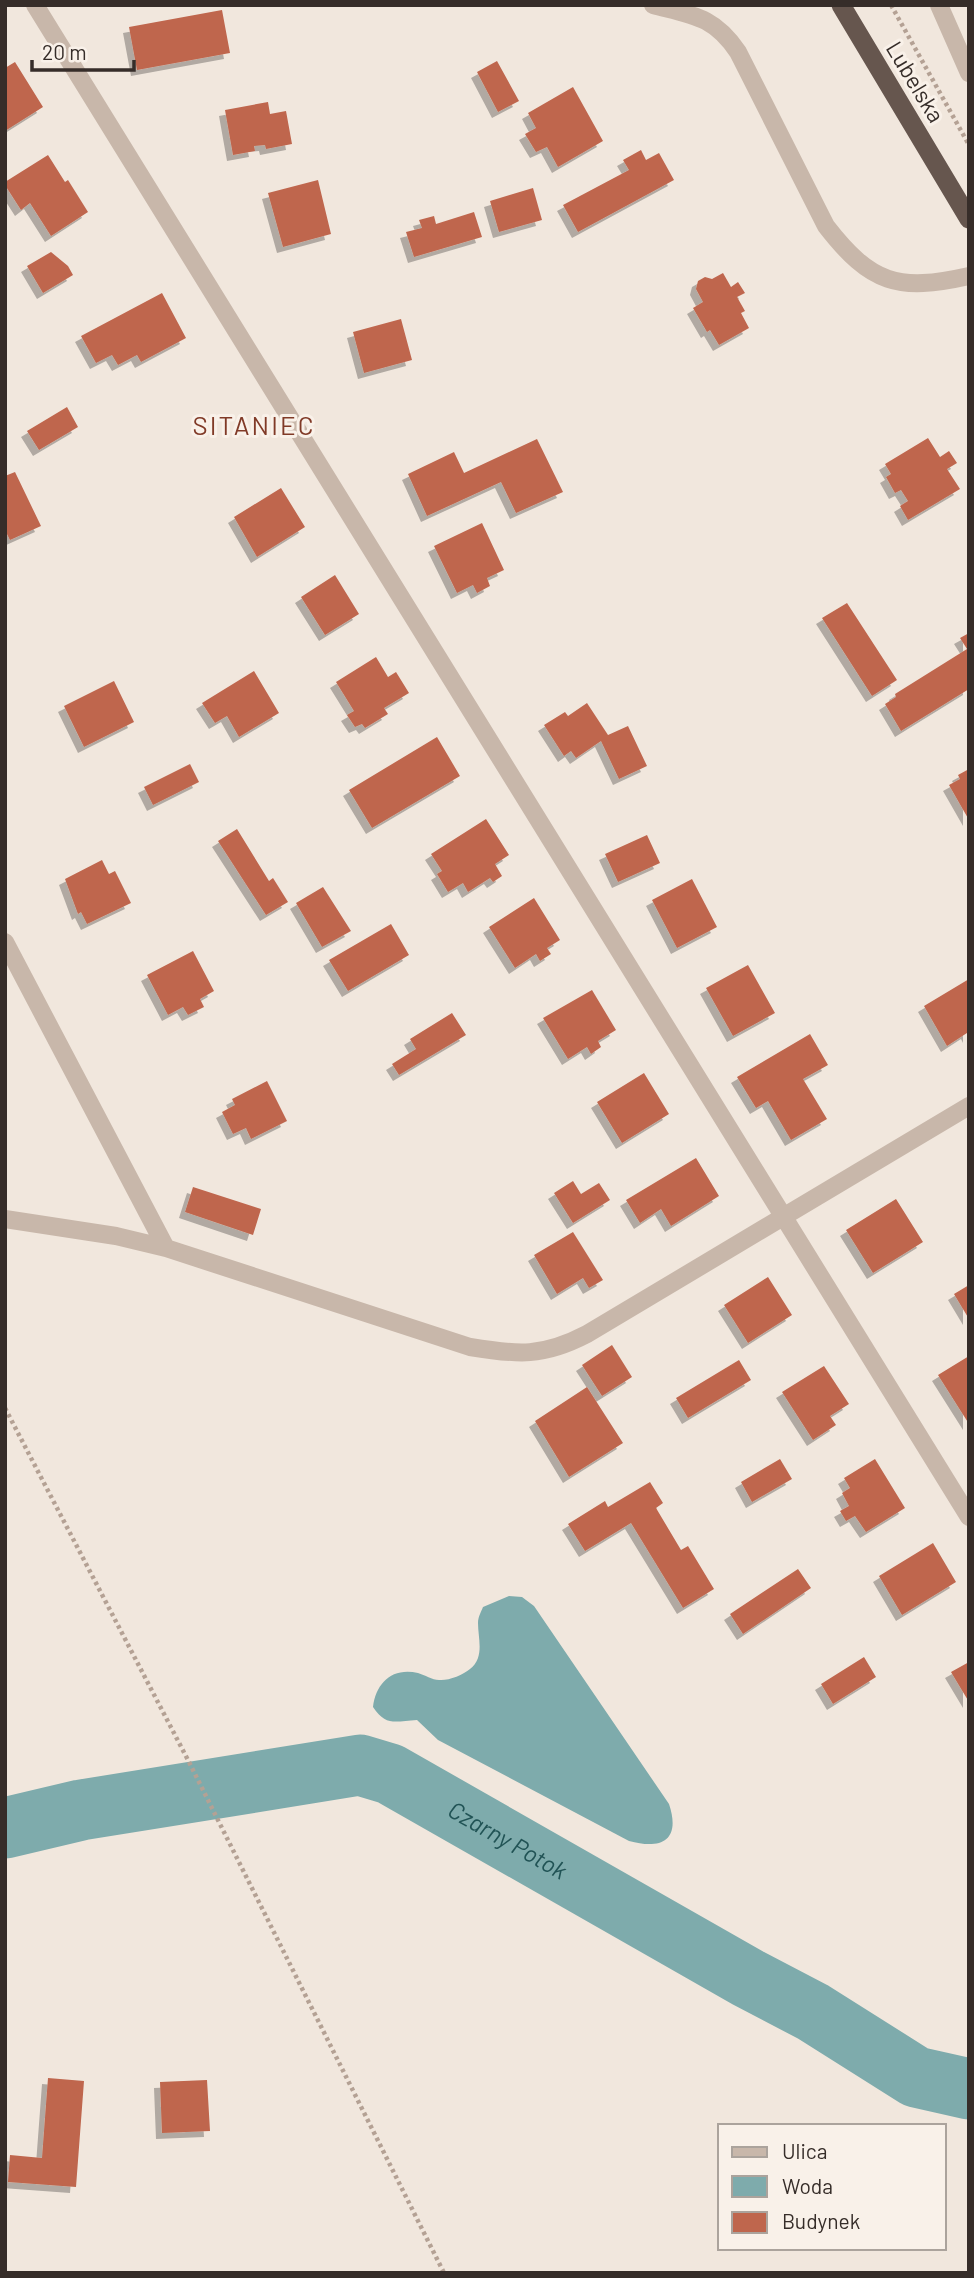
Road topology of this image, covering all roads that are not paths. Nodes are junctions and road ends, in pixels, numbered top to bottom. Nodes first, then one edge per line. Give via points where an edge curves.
1 (35, 5) edge
2 (653, 5) edge
3 (841, 5) edge
4 (939, 5) edge
5 (969, 73) edge
6 (969, 219) edge
7 (969, 276) edge
8 (5, 942) edge
9 (969, 1106) edge
10 (784, 1218) junction
11 (5, 1219) edge
12 (166, 1248) junction
13 (969, 1517) edge

1 - 10 street
2 - 7 street via 715,24 729,38 840,244 893,281 922,285
3 - 6 highway, Lubelska
4 - 5 street
8 - 12 street
9 - 10 street
10 - 12 street via 561,1348 532,1353 470,1347
10 - 13 street
11 - 12 street

